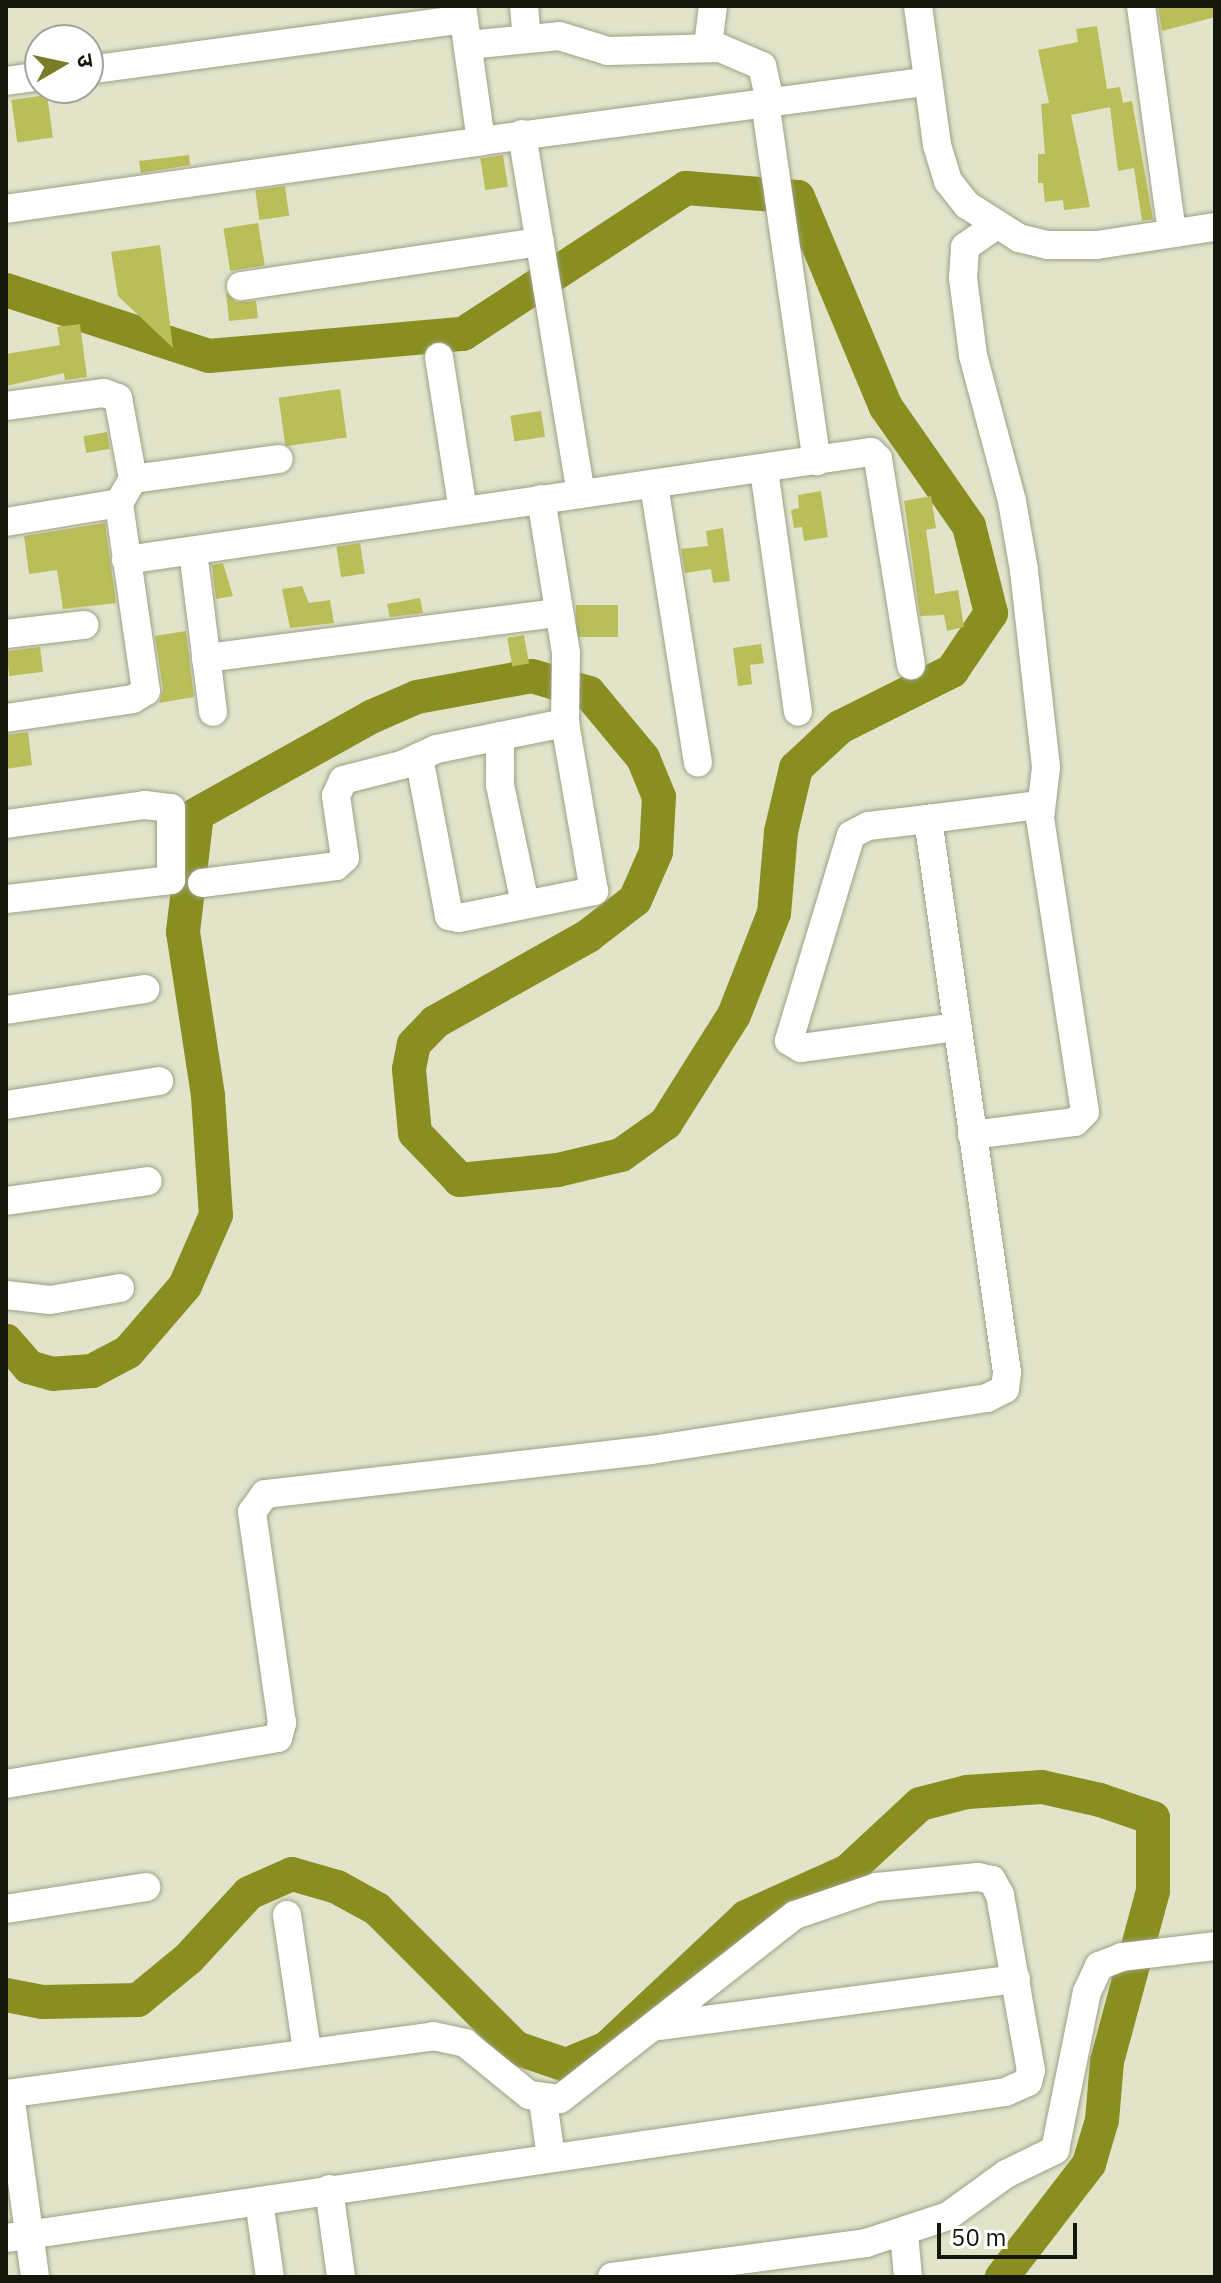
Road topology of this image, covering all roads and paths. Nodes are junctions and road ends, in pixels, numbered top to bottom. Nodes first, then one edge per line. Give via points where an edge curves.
1 (524, 6) edge
2 (713, 6) edge
3 (918, 6) edge
4 (1141, 6) edge
5 (464, 24) edge
6 (527, 39) junction
7 (708, 46) junction
8 (104, 68) edge
9 (928, 81) junction
10 (768, 102) junction
11 (522, 134) junction
12 (481, 141) junction
13 (6, 209) edge
14 (996, 225) junction
15 (1215, 227) edge
16 (1172, 233) junction
17 (541, 244) junction
18 (241, 286) dead end
19 (439, 357) dead end
20 (6, 406) edge
21 (279, 459) dead end
22 (817, 461) junction
23 (764, 470) junction
24 (654, 485) junction
25 (126, 491) junction
26 (581, 493) junction
27 (541, 499) junction
28 (463, 510) junction
29 (6, 522) edge
30 (193, 551) junction
31 (126, 560) junction
32 (559, 613) junction
33 (84, 625) dead end
34 (6, 634) edge
35 (206, 658) junction
36 (911, 665) dead end
37 (566, 696) junction
38 (213, 712) dead end
39 (798, 712) dead end
40 (6, 718) edge
41 (500, 736) junction
42 (419, 757) junction
43 (698, 763) dead end
44 (1039, 805) junction
45 (928, 819) junction
46 (6, 824) edge
47 (202, 883) dead end
48 (6, 899) edge
49 (525, 904) junction
50 (145, 989) dead end
51 (6, 1010) edge
52 (957, 1027) junction
53 (159, 1081) dead end
54 (6, 1105) edge
55 (972, 1135) junction
56 (148, 1181) dead end
57 (6, 1201) edge
58 (120, 1288) dead end
59 (6, 1295) edge
60 (6, 1784) edge
61 (146, 1887) dead end
62 (6, 1909) edge
63 (287, 1915) dead end
64 (1215, 1946) edge
65 (1016, 1979) junction
66 (658, 2027) junction
67 (307, 2051) junction
68 (8, 2094) edge
69 (543, 2101) junction
70 (551, 2157) junction
71 (329, 2189) junction
72 (259, 2201) junction
73 (904, 2233) junction
74 (18, 2237) edge
75 (35, 2277) edge
76 (270, 2277) edge
77 (341, 2277) edge
78 (612, 2277) edge
79 (908, 2277) edge

1 - 6 street
2 - 7 street
3 - 9 street
4 - 16 street
5 - 6 street
5 - 8 street
5 - 12 street
6 - 7 street via 567,36 608,51
7 - 10 street via 762,66
9 - 10 street
9 - 14 street via 948,181 967,205
10 - 11 street
10 - 22 street via 773,169
11 - 12 street
11 - 17 street
12 - 13 street
14 - 16 street via 1019,238 1071,247
14 - 44 street via 965,247 962,269 973,355 1012,501 1024,570 1046,767
15 - 16 street
17 - 18 street
17 - 26 street
19 - 28 street
20 - 25 street via 104,393 118,398
21 - 25 street
22 - 23 street
22 - 36 street via 871,452 878,459
23 - 24 street
23 - 39 street
24 - 26 street
24 - 43 street
25 - 29 street
25 - 31 street
26 - 27 street
27 - 28 street
27 - 32 street
28 - 30 street
30 - 31 street
30 - 35 street
31 - 40 street via 146,691 133,699
32 - 35 street
32 - 37 street
33 - 34 street
35 - 38 street
37 - 41 street
37 - 49 street via 596,885 588,894
41 - 42 street
41 - 49 street via 500,785
42 - 47 street via 343,780 336,796 342,863
42 - 49 street via 449,916
44 - 45 street
44 - 55 street via 1085,1112 1075,1122
45 - 52 street
45 - 52 street via 868,826 851,835 789,1041 801,1048
46 - 48 street via 145,805 171,808 171,880
50 - 51 street
52 - 55 street
53 - 54 street
55 - 60 street via 1007,1372 1005,1389 651,1450 265,1494 252,1512 282,1723 278,1738
56 - 57 street
58 - 59 street via 50,1300
61 - 62 street
63 - 67 street
64 - 73 street via 1130,1956 1099,1966 1092,1976 1055,2150 1006,2174 948,2216
65 - 66 street
65 - 66 street via 1000,1895 992,1880 877,1887 795,1915
65 - 70 street via 1031,2070 1020,2088
66 - 69 street via 575,2091
67 - 68 street
67 - 69 street via 449,2037
68 - 74 street
69 - 70 street
70 - 71 street
71 - 72 street
71 - 77 street
72 - 74 street
72 - 76 street
73 - 78 street
73 - 79 street
74 - 75 street

